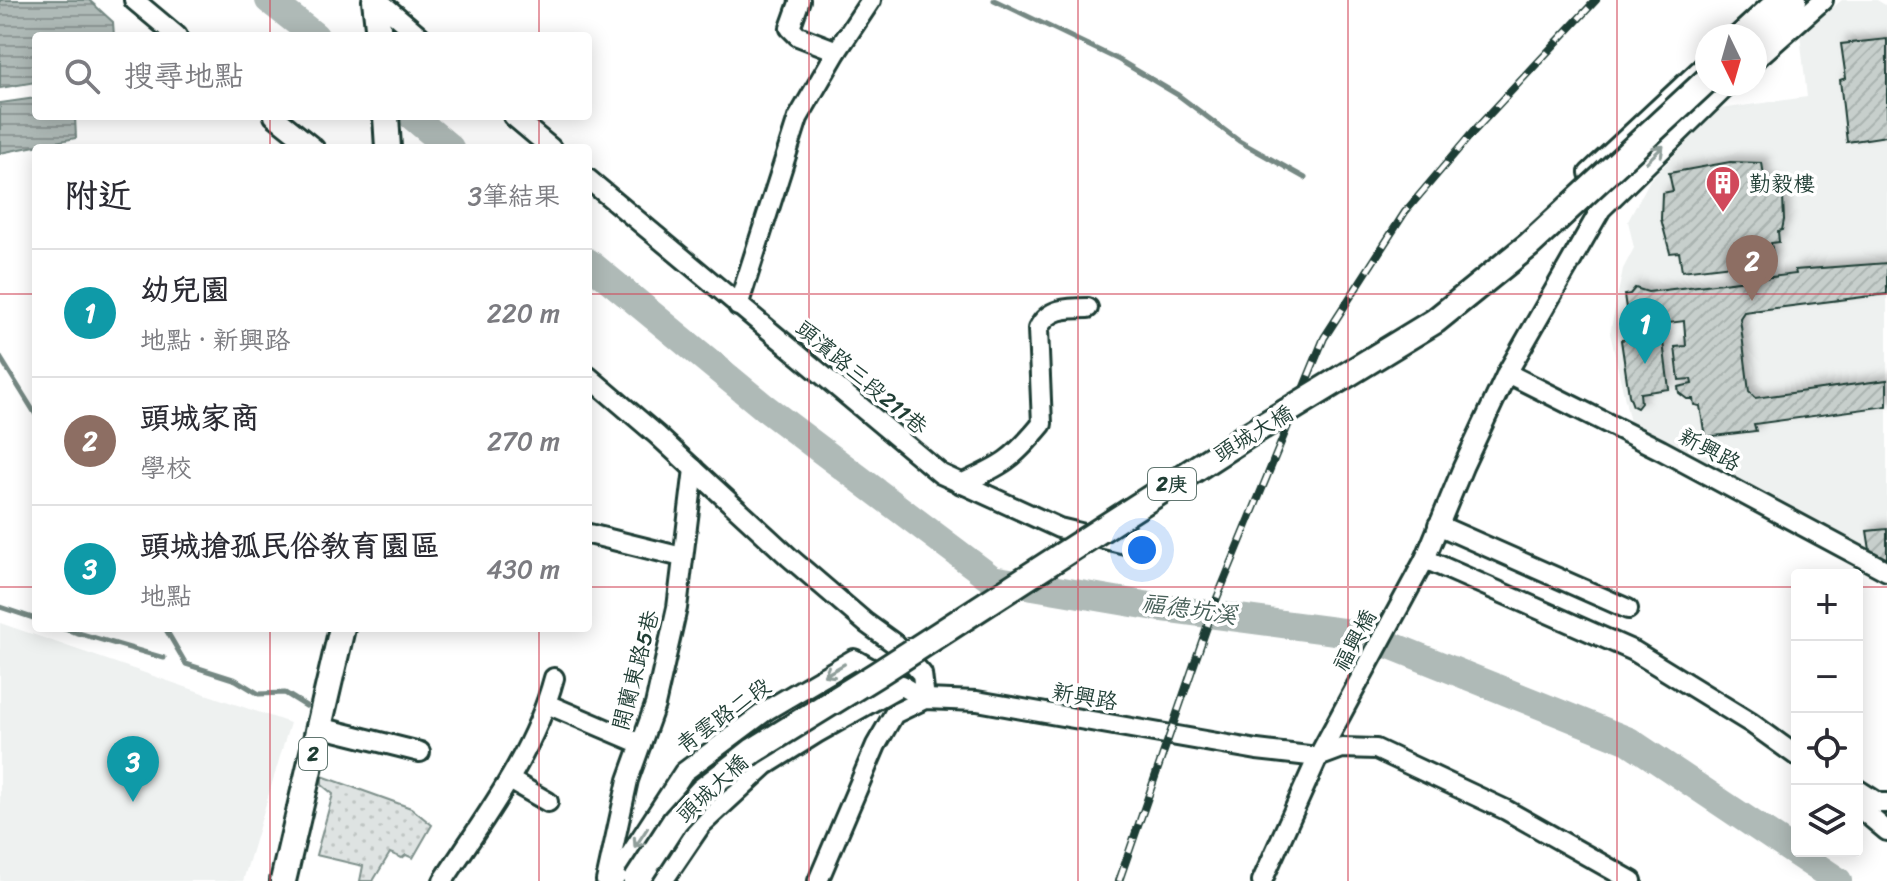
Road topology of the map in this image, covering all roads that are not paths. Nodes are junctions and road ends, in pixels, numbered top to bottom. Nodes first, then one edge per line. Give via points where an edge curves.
1 (134, 0) edge
2 (377, 0) edge
3 (800, 0) edge
4 (871, 0) edge
5 (1776, 0) edge
6 (1794, 0) edge
7 (1823, 0) edge
8 (1750, 24) edge
9 (1767, 25) edge
10 (172, 32) edge
11 (379, 32) edge
12 (415, 32) edge
13 (1767, 49) edge
14 (837, 51) junction
15 (1695, 74) edge
16 (1695, 91) edge
17 (1717, 96) edge
18 (279, 120) edge
19 (386, 120) edge
20 (518, 120) edge
21 (309, 144) edge
22 (388, 144) edge
23 (546, 144) edge
24 (592, 182) edge
25 (1601, 209) junction
26 (738, 306) junction
27 (1088, 308) dead end
28 (1507, 373) junction
29 (592, 380) edge
30 (694, 469) junction
31 (961, 484) junction
32 (1438, 525) junction
33 (592, 535) edge
34 (1142, 548) dead end
35 (682, 557) junction
36 (1425, 559) junction
37 (1887, 571) edge
38 (1628, 609) dead end
39 (341, 632) edge
40 (554, 678) dead end
41 (902, 685) junction
42 (925, 699) junction
43 (547, 704) junction
44 (319, 727) junction
45 (641, 744) junction
46 (1791, 751) edge
47 (420, 752) dead end
48 (1318, 757) junction
49 (510, 780) junction
50 (1863, 793) edge
51 (548, 802) dead end
52 (1887, 803) edge
53 (1863, 811) edge
54 (1887, 831) edge
55 (283, 881) edge
56 (443, 881) edge
57 (606, 881) edge
58 (613, 881) edge
59 (636, 881) edge
60 (663, 881) edge
61 (818, 881) edge
62 (1262, 881) edge
63 (1632, 881) edge

1 - 10 street
2 - 11 main road
2 - 12 street
3 - 14 street via 790,28
4 - 14 street
5 - 8 street
6 - 9 main road
7 - 13 street
14 - 26 street via 798,118
15 - 25 street via 1589,173
16 - 59 main road, 頭城大橋 / 2庚, bridge via 1529,245 1435,321 753,751 702,791 675,821
25 -> 17 street
18 - 21 street
19 - 22 main road
20 - 23 street
24 - 26 street, 頭濱路三段211巷
25 - 28 street
26 - 31 street, 頭濱路三段211巷 via 941,474
27 - 31 street via 1060,308 1038,329 1042,424 1003,465
28 - 32 street
28 - 37 street, 新興路
29 - 30 street
30 - 35 street, 開蘭東路5巷
30 - 42 street via 895,644 922,674
31 - 34 street, 頭濱路三段211巷 via 1059,528
32 - 36 street
32 - 38 street
33 - 35 street
35 - 45 street, 開蘭東路5巷 via 674,622
36 - 46 street via 1634,651
36 - 48 street, 福興橋
39 - 44 main road, 2
40 - 43 street
41 - 42 street, 青雲路二段
41 -> 58 street, 青雲路二段 via 854,659 767,710 684,772
41 - 60 street via 766,765 701,825
42 - 48 street, 新興路 via 977,701
42 - 61 street via 894,714
43 - 45 street
43 - 49 street
44 - 47 street
44 - 55 main road, 2
45 - 57 street, 開蘭東路5巷
48 - 62 street
48 - 63 street, 新興路 via 1342,748 1376,749 1506,810
49 - 51 street
49 - 56 street
50 - 52 street
53 - 54 street

